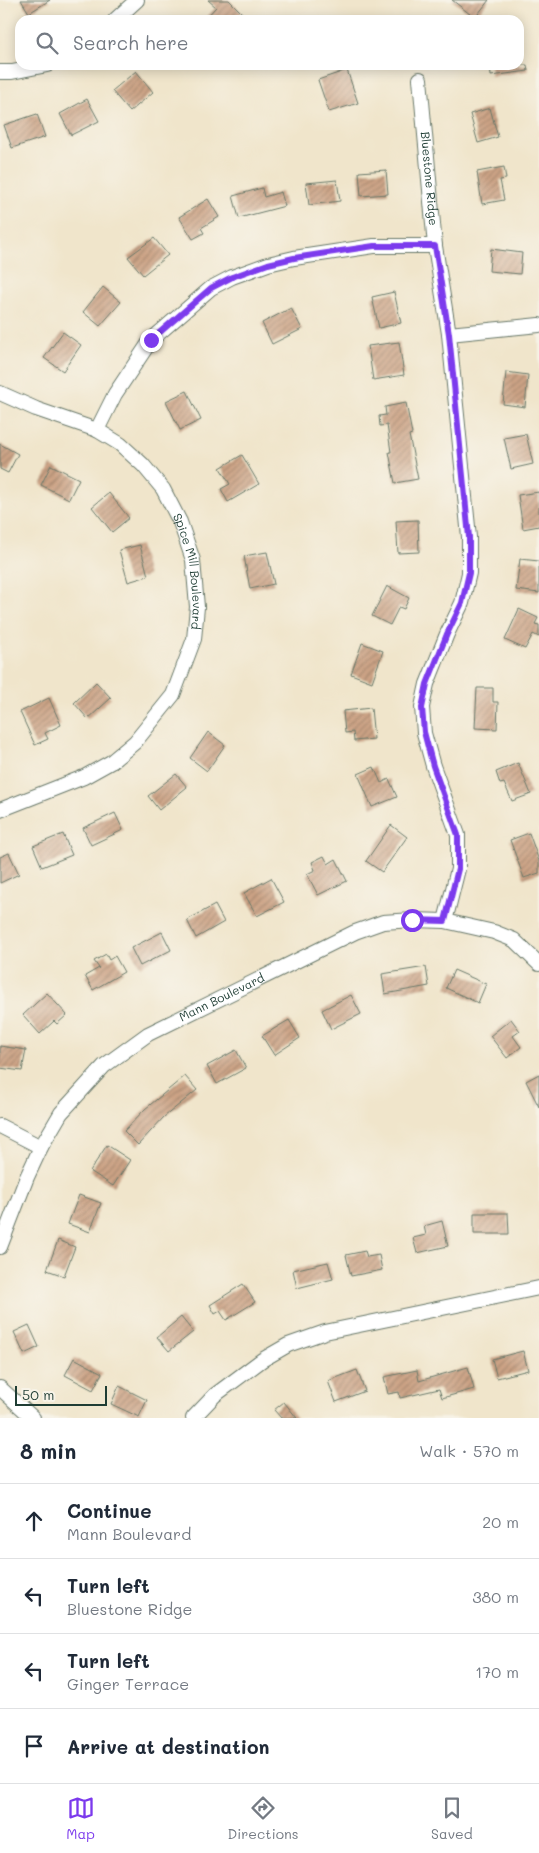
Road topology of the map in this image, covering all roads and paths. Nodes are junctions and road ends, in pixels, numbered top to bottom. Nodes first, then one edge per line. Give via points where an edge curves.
1 (137, 0) edge
2 (120, 15) edge
3 (22, 70) edge
4 (0, 72) edge
5 (420, 79) dead end
6 (435, 246) junction
7 (539, 326) edge
8 (449, 334) junction
9 (0, 393) edge
10 (97, 430) junction
11 (0, 810) edge
12 (445, 921) junction
13 (539, 964) edge
14 (0, 1126) edge
15 (41, 1147) junction
16 (0, 1247) edge
17 (539, 1288) edge
18 (0, 1388) edge
19 (33, 1418) edge
20 (193, 1418) edge

1 - 2 street
3 - 4 street
5 - 6 street, Bluestone Ridge
6 - 8 street, Bluestone Ridge
6 - 10 street via 374,246 294,258 232,277 211,288 151,340 115,394
7 - 8 street
8 - 12 street, Bluestone Ridge via 469,537 469,573 462,603 427,684 422,708 424,732 433,766 458,835 458,869
9 - 10 street, Spice Mill Boulevard
10 - 11 street, Spice Mill Boulevard via 120,444 143,465 163,489 180,522 193,560 197,607 194,639 173,695 135,742 111,762 84,777
12 - 13 street, Mann Boulevard via 514,940
12 - 15 street, Mann Boulevard via 383,922 355,932 148,1034 104,1066 60,1113
14 - 15 street
15 - 16 street, Mann Boulevard
17 - 20 street via 325,1332 288,1345 215,1395
18 - 19 street

